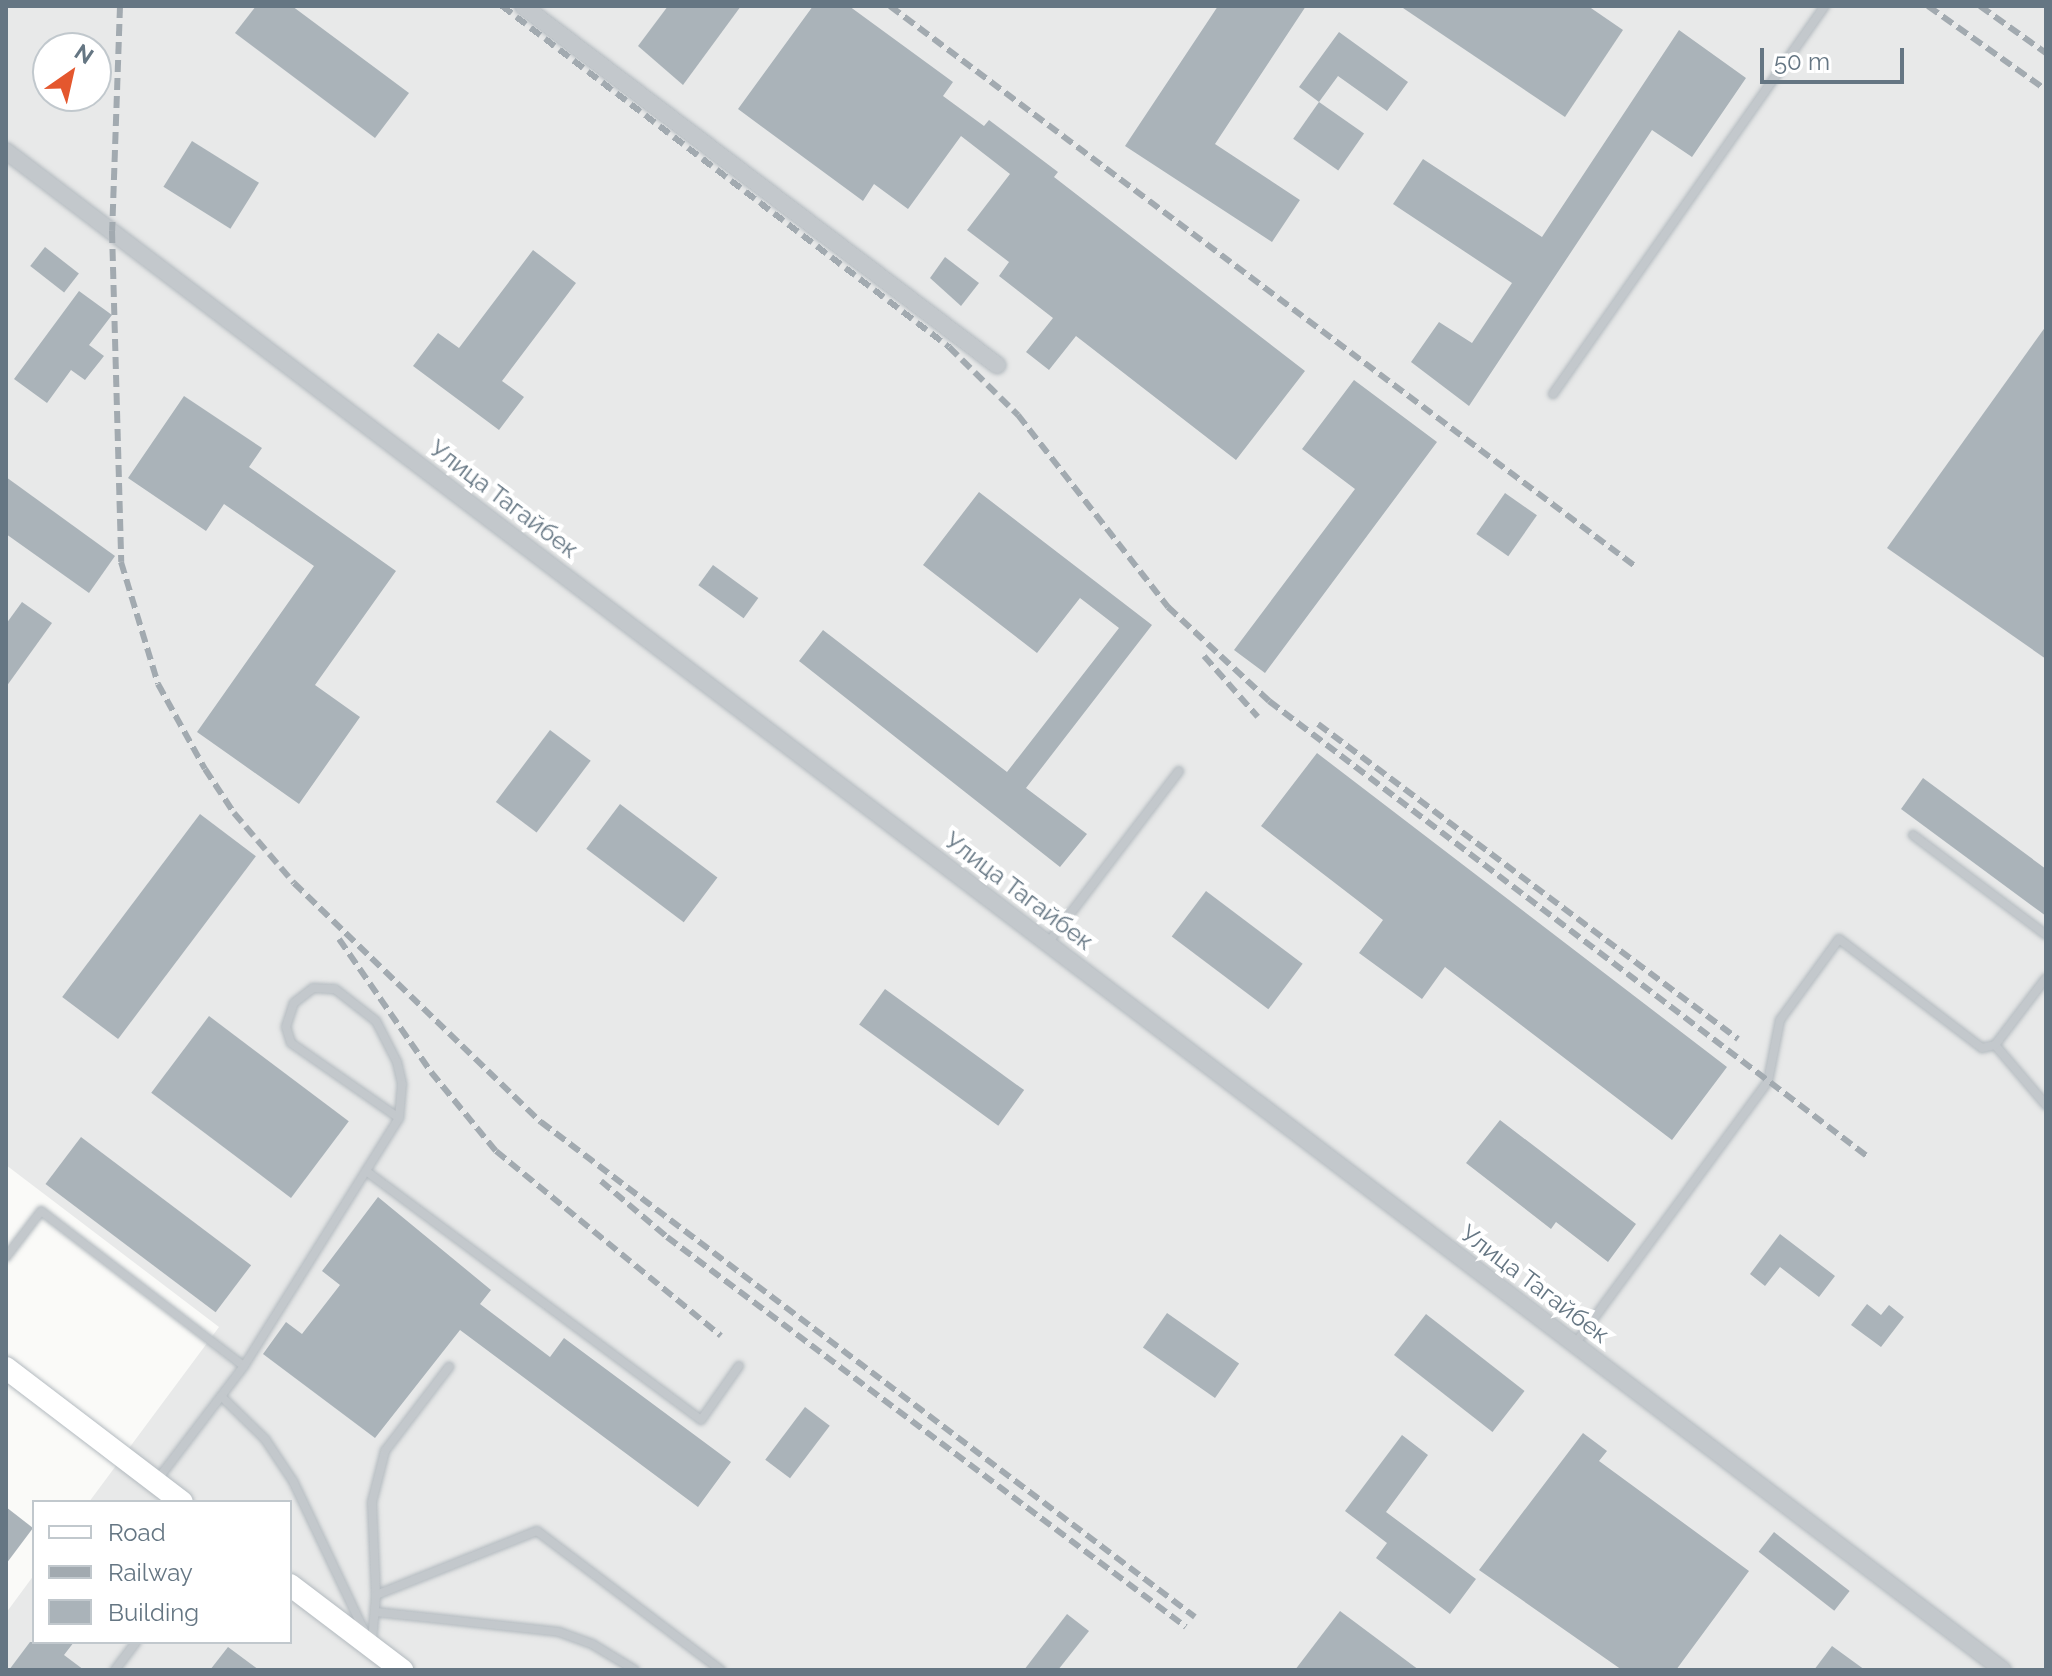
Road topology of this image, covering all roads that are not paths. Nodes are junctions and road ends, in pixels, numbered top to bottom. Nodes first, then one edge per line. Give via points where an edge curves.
1 (523, 6) edge
2 (1825, 6) edge
3 (6, 151) edge
4 (997, 365) dead end
5 (1553, 394) dead end
6 (1179, 771) dead end
7 (1913, 835) dead end
8 (2046, 935) edge
9 (1048, 943) junction
10 (2046, 978) edge
11 (1995, 1045) junction
12 (2046, 1105) edge
13 (399, 1118) junction
14 (366, 1171) junction
15 (6, 1257) edge
16 (1575, 1344) junction
17 (244, 1366) junction
18 (739, 1366) dead end
19 (449, 1367) dead end
20 (9, 1377) edge
21 (221, 1396) junction
22 (155, 1482) junction
23 (179, 1500) edge
24 (292, 1587) edge
25 (376, 1595) junction
26 (376, 1612) junction
27 (134, 1644) edge
28 (371, 1646) junction
29 (115, 1670) edge
30 (402, 1670) edge
31 (635, 1670) edge
32 (721, 1670) edge
33 (2003, 1670) edge

1 - 4 street
2 - 5 lane
3 - 9 street, Улица Тагайбек
6 - 9 lane
7 - 8 lane
9 - 16 street, Улица Тагайбек
10 - 11 lane
11 - 12 lane
11 - 16 lane via 1982,1048 1839,939 1780,1020 1768,1081
13 - 13 lane via 291,1043 286,1027 294,1003 313,988 335,989 376,1021 397,1062 402,1084
13 - 14 lane
14 - 17 lane
14 - 18 lane via 701,1420
15 - 17 lane via 41,1211
16 - 33 street, Улица Тагайбек
17 - 21 lane
19 - 25 lane via 385,1451 372,1502
20 - 22 street
21 - 22 lane
21 - 28 lane via 265,1439 293,1481
22 - 23 street
24 - 28 street
25 - 26 lane
25 - 32 lane via 537,1531
26 - 28 lane
26 - 31 lane via 559,1632 592,1644
27 - 29 lane
28 - 30 street

